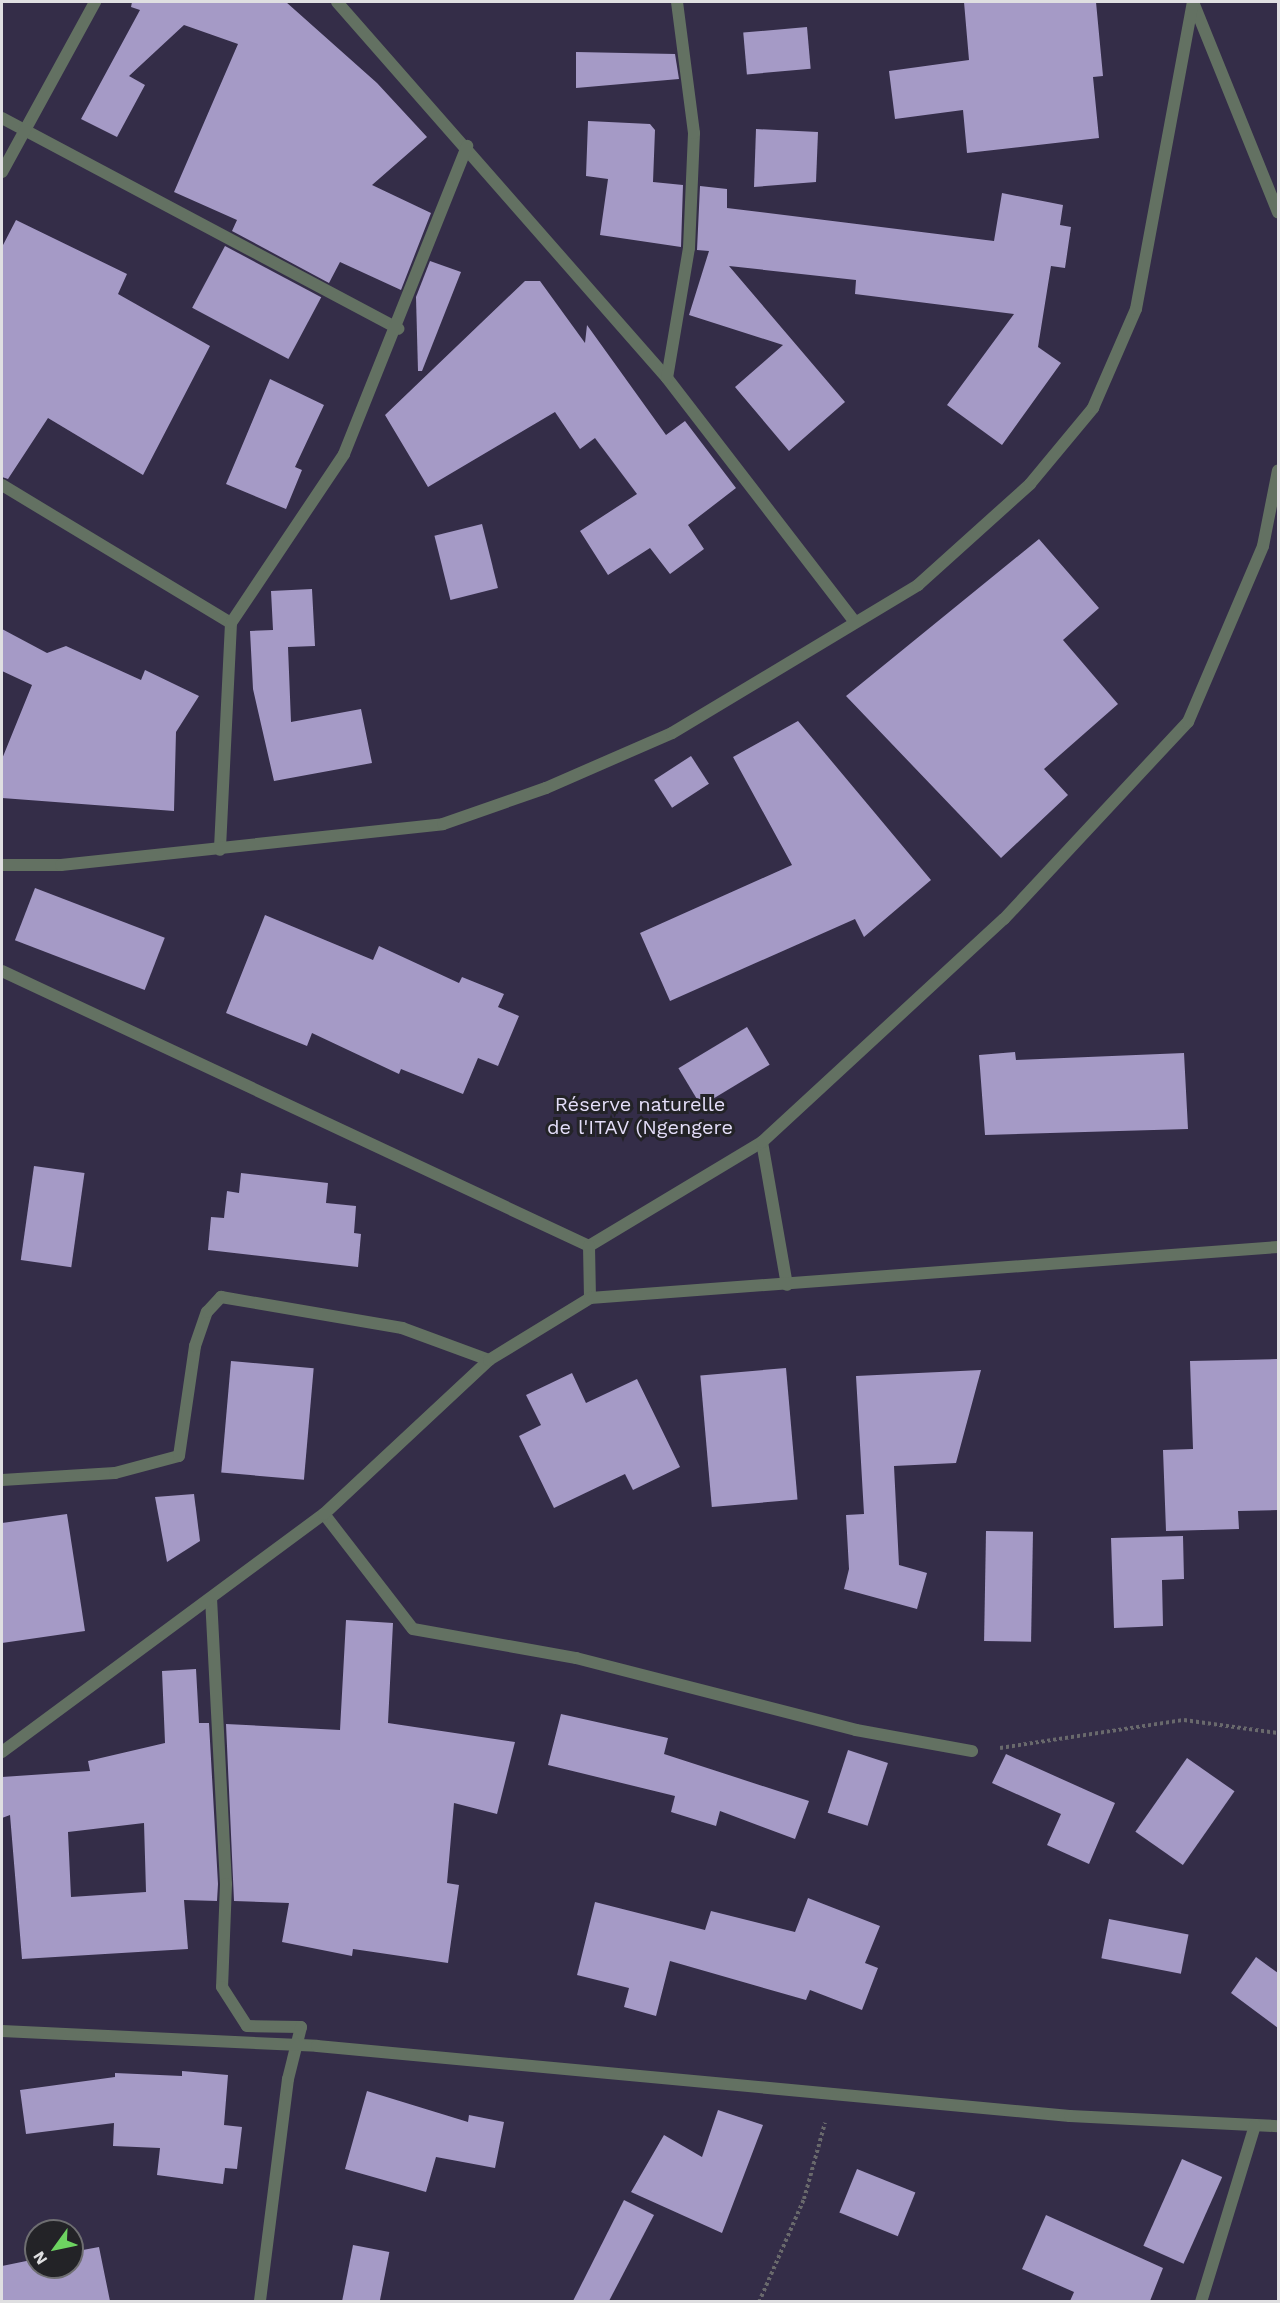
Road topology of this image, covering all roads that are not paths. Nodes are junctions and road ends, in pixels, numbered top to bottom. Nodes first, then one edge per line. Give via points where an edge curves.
1 (95, 2) edge
2 (337, 2) edge
3 (677, 2) edge
4 (1193, 2) edge
5 (2, 118) edge
6 (26, 132) junction
7 (467, 147) junction
8 (2, 172) edge
9 (1278, 212) edge
10 (398, 329) junction
11 (667, 378) junction
12 (1278, 470) edge
13 (2, 485) edge
14 (854, 621) junction
15 (231, 623) junction
16 (220, 850) junction
17 (2, 865) edge
18 (2, 970) edge
19 (762, 1142) junction
20 (589, 1246) junction
21 (1278, 1247) edge
22 (787, 1285) junction
23 (590, 1298) junction
24 (489, 1360) junction
25 (2, 1480) edge
26 (324, 1514) junction
27 (211, 1598) junction
28 (972, 1751) road end
29 (2, 1752) edge
30 (2, 2031) edge
31 (296, 2046) junction
32 (1255, 2125) junction
33 (1278, 2126) edge
34 (260, 2301) edge
35 (1201, 2301) edge

1 - 6 street
2 - 7 street
3 - 11 street via 694,133 689,248
4 - 9 street
4 - 14 street via 1136,309 1093,408 1030,484 918,585
5 - 6 street
6 - 8 street
6 - 10 street
7 - 10 street
7 - 11 street
10 - 15 street via 344,454
11 - 14 street
12 - 19 street via 1263,546 1188,722 1004,919
13 - 15 street
14 - 16 street via 672,733 546,788 443,824
15 - 16 street
16 - 17 street
18 - 20 street
19 - 20 street
19 - 22 street
20 - 23 street
21 - 22 street
22 - 23 street
23 - 24 street
24 - 25 street via 402,1328 221,1297 207,1312 195,1347 179,1456 115,1473
24 - 26 street
26 - 27 street
26 - 28 street via 412,1629 576,1658 856,1730
27 - 29 street
27 - 31 street via 226,1884 222,1987 248,2026 301,2027
30 - 31 street
31 - 32 street via 1070,2116
31 - 34 street
32 - 33 street
32 - 35 street

